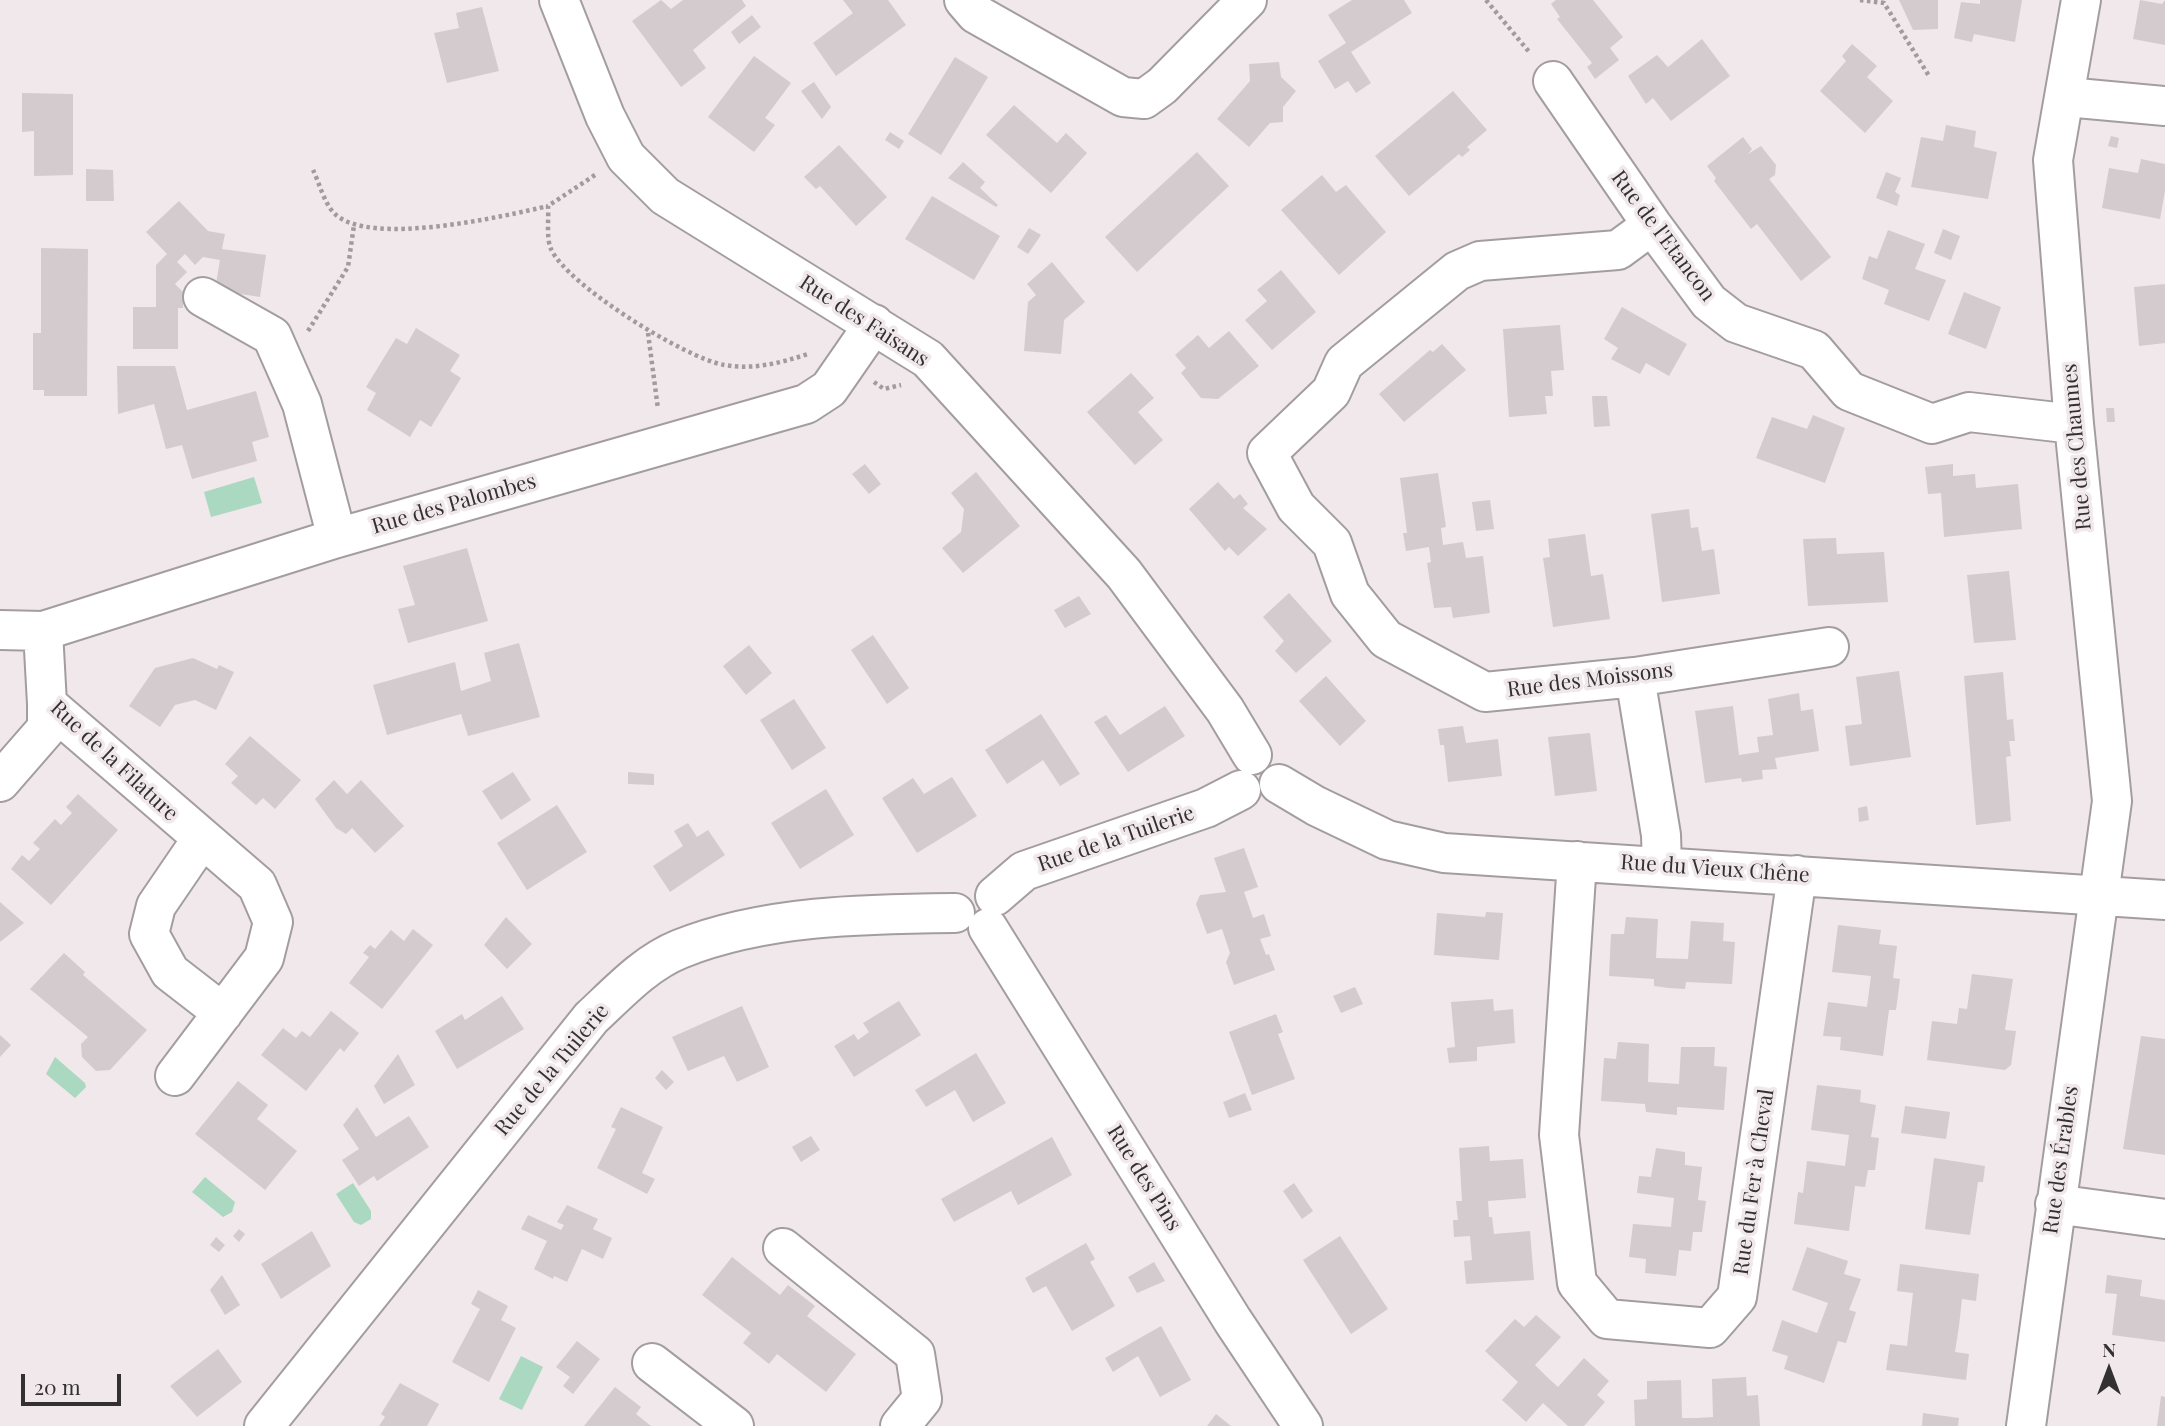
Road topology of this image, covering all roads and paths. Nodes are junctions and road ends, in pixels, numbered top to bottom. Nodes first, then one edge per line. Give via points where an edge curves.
1 (559, 0) edge
2 (964, 0) edge
3 (1247, 0) edge
4 (1486, 0) edge
5 (1860, 0) edge
6 (2081, 0) edge
7 (1929, 76) dead end
8 (1553, 80) joint
9 (2066, 97) junction
10 (2165, 106) edge
11 (626, 157) junction
12 (313, 170) dead end
13 (548, 206) junction
14 (355, 225) junction
15 (1652, 225) junction
16 (203, 297) dead end
17 (874, 324) junction
18 (648, 332) junction
19 (849, 362) junction
20 (285, 366) junction
21 (2074, 424) junction
22 (663, 444) junction
23 (337, 538) junction
24 (0, 630) edge
25 (43, 631) junction
26 (1829, 647) dead end
27 (1635, 677) junction
28 (47, 704) junction
29 (1247, 773) junction
30 (0, 782) edge
31 (201, 840) junction
32 (1577, 861) junction
33 (1662, 865) junction
34 (1797, 875) junction
35 (2099, 894) junction
36 (2165, 900) edge
37 (980, 912) junction
38 (223, 1013) junction
39 (175, 1076) dead end
40 (2055, 1203) junction
41 (2165, 1219) edge
42 (783, 1248) dead end
43 (652, 1363) dead end
44 (264, 1426) edge
45 (734, 1426) edge
46 (900, 1426) edge
47 (1303, 1426) edge
48 (2026, 1426) edge

1 - 11 street, Rue des Faisans
2 - 3 street via 976,14 1123,97 1144,99
4 - 8 path
5 - 7 path via 1884,3
6 - 9 street, Rue des Chaumes
8 - 15 street, Rue de l'Etancon
9 - 10 street
9 - 21 street, Rue des Chaumes via 2053,160
11 - 13 path
11 - 17 street, Rue des Faisans via 665,196
12 - 14 path via 334,213
13 - 14 path via 481,222 414,229
13 - 18 path via 551,248 583,284
14 - 20 path via 348,267
15 - 21 street, Rue de l'Etancon via 1709,302 1736,323 1814,350 1849,391 1932,424 1969,412
15 - 27 street, Rue des Moissons via 1618,250 1480,261 1457,271 1344,363 1331,392 1266,453 1296,507 1332,543 1350,594 1385,639 1485,692
16 - 20 street via 272,336
17 - 19 street, Rue des Palombes
17 - 29 street, Rue des Faisans via 928,359 1124,575 1225,710
18 - 19 path via 722,365 769,366 818,351
18 - 22 path
19 - 22 street, Rue des Palombes via 829,389 806,404
20 - 23 street via 302,404
21 - 35 street, Rue des Chaumes via 2112,801
22 - 23 street, Rue des Palombes
23 - 25 street, Rue des Palombes
24 - 25 street, Rue des Palombes
25 - 28 street, Rue de la Filature
26 - 27 street, Rue des Moissons
27 - 33 street
28 - 30 street via 47,728
28 - 31 street, Rue de la Filature
29 - 32 street, Rue du Vieux Chêne via 1266,756 1277,764 1279,784 1387,840 1444,853
29 - 37 street, Rue de la Tuilerie via 1206,807 1024,872
31 - 38 street, Rue de la Filature via 257,885 273,922 264,958
31 - 38 street via 156,906 149,934 170,972
32 - 33 street, Rue du Vieux Chêne
32 - 34 street, Rue du Fer à Cheval via 1559,1135 1577,1283 1608,1319 1710,1328 1737,1297
33 - 34 street, Rue du Vieux Chêne
34 - 35 street, Rue du Vieux Chêne
35 - 36 street, Rue du Vieux Chêne
35 - 40 street, Rue des Érables
37 - 44 street, Rue de la Tuilerie via 803,921 730,934 678,950 634,978 591,1018
37 - 47 street, Rue des Pins
38 - 39 street, Rue de la Filature
40 - 41 street
40 - 48 street, Rue des Érables
42 - 46 street via 915,1354 922,1399
43 - 45 street

